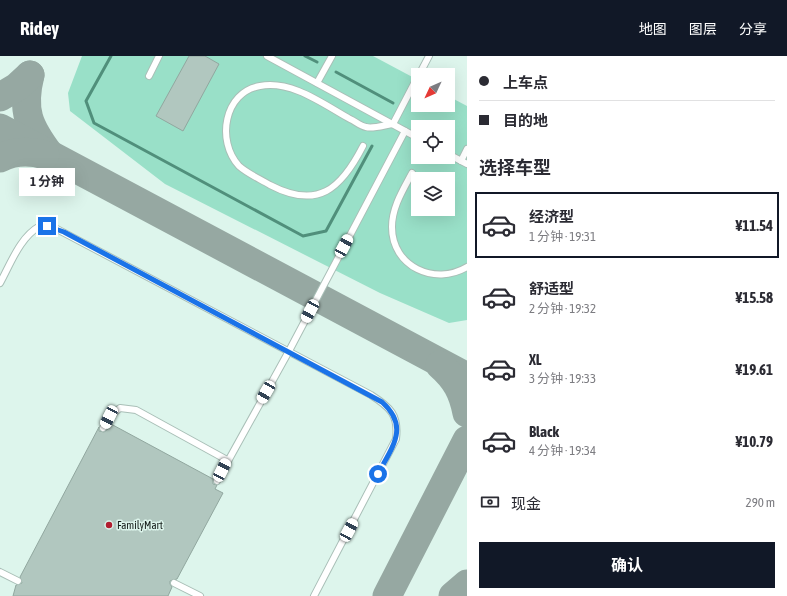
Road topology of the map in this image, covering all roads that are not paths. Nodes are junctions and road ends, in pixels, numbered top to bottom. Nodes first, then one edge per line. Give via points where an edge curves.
1 (159, 56) edge
2 (267, 56) edge
3 (332, 56) edge
4 (429, 56) edge
5 (422, 68) edge
6 (149, 76) dead end
7 (318, 83) junction
8 (411, 89) edge
9 (393, 124) junction
10 (404, 131) junction
11 (411, 134) edge
12 (363, 146) dead end
13 (467, 149) edge
14 (455, 158) edge
15 (464, 162) edge
16 (411, 175) edge
17 (467, 268) edge
18 (0, 283) edge
19 (289, 351) junction
20 (103, 428) dead end
21 (228, 460) junction
22 (217, 481) dead end
23 (0, 572) edge
24 (18, 581) dead end
25 (174, 583) dead end
26 (200, 596) edge
27 (314, 596) edge

1 - 6 lane
2 - 7 lane
3 - 7 lane
4 - 5 lane
7 - 9 lane
8 - 9 lane
9 - 10 lane
9 - 12 lane via 367,128 296,90 270,85 259,86 240,96 232,104 225,127 227,142 239,165 278,189 304,196 316,195 337,184 354,165
10 - 11 lane
10 - 19 lane
13 - 15 lane
14 - 15 lane
16 - 17 lane via 393,216 392,227 396,248 410,264 432,275 454,274
18 - 19 lane via 28,234 40,226 47,226 64,232
19 - 21 lane
19 - 27 lane via 382,402 391,410 398,428 396,439
20 - 21 lane via 109,417 120,408 136,410
21 - 22 lane
23 - 24 lane
25 - 26 lane

